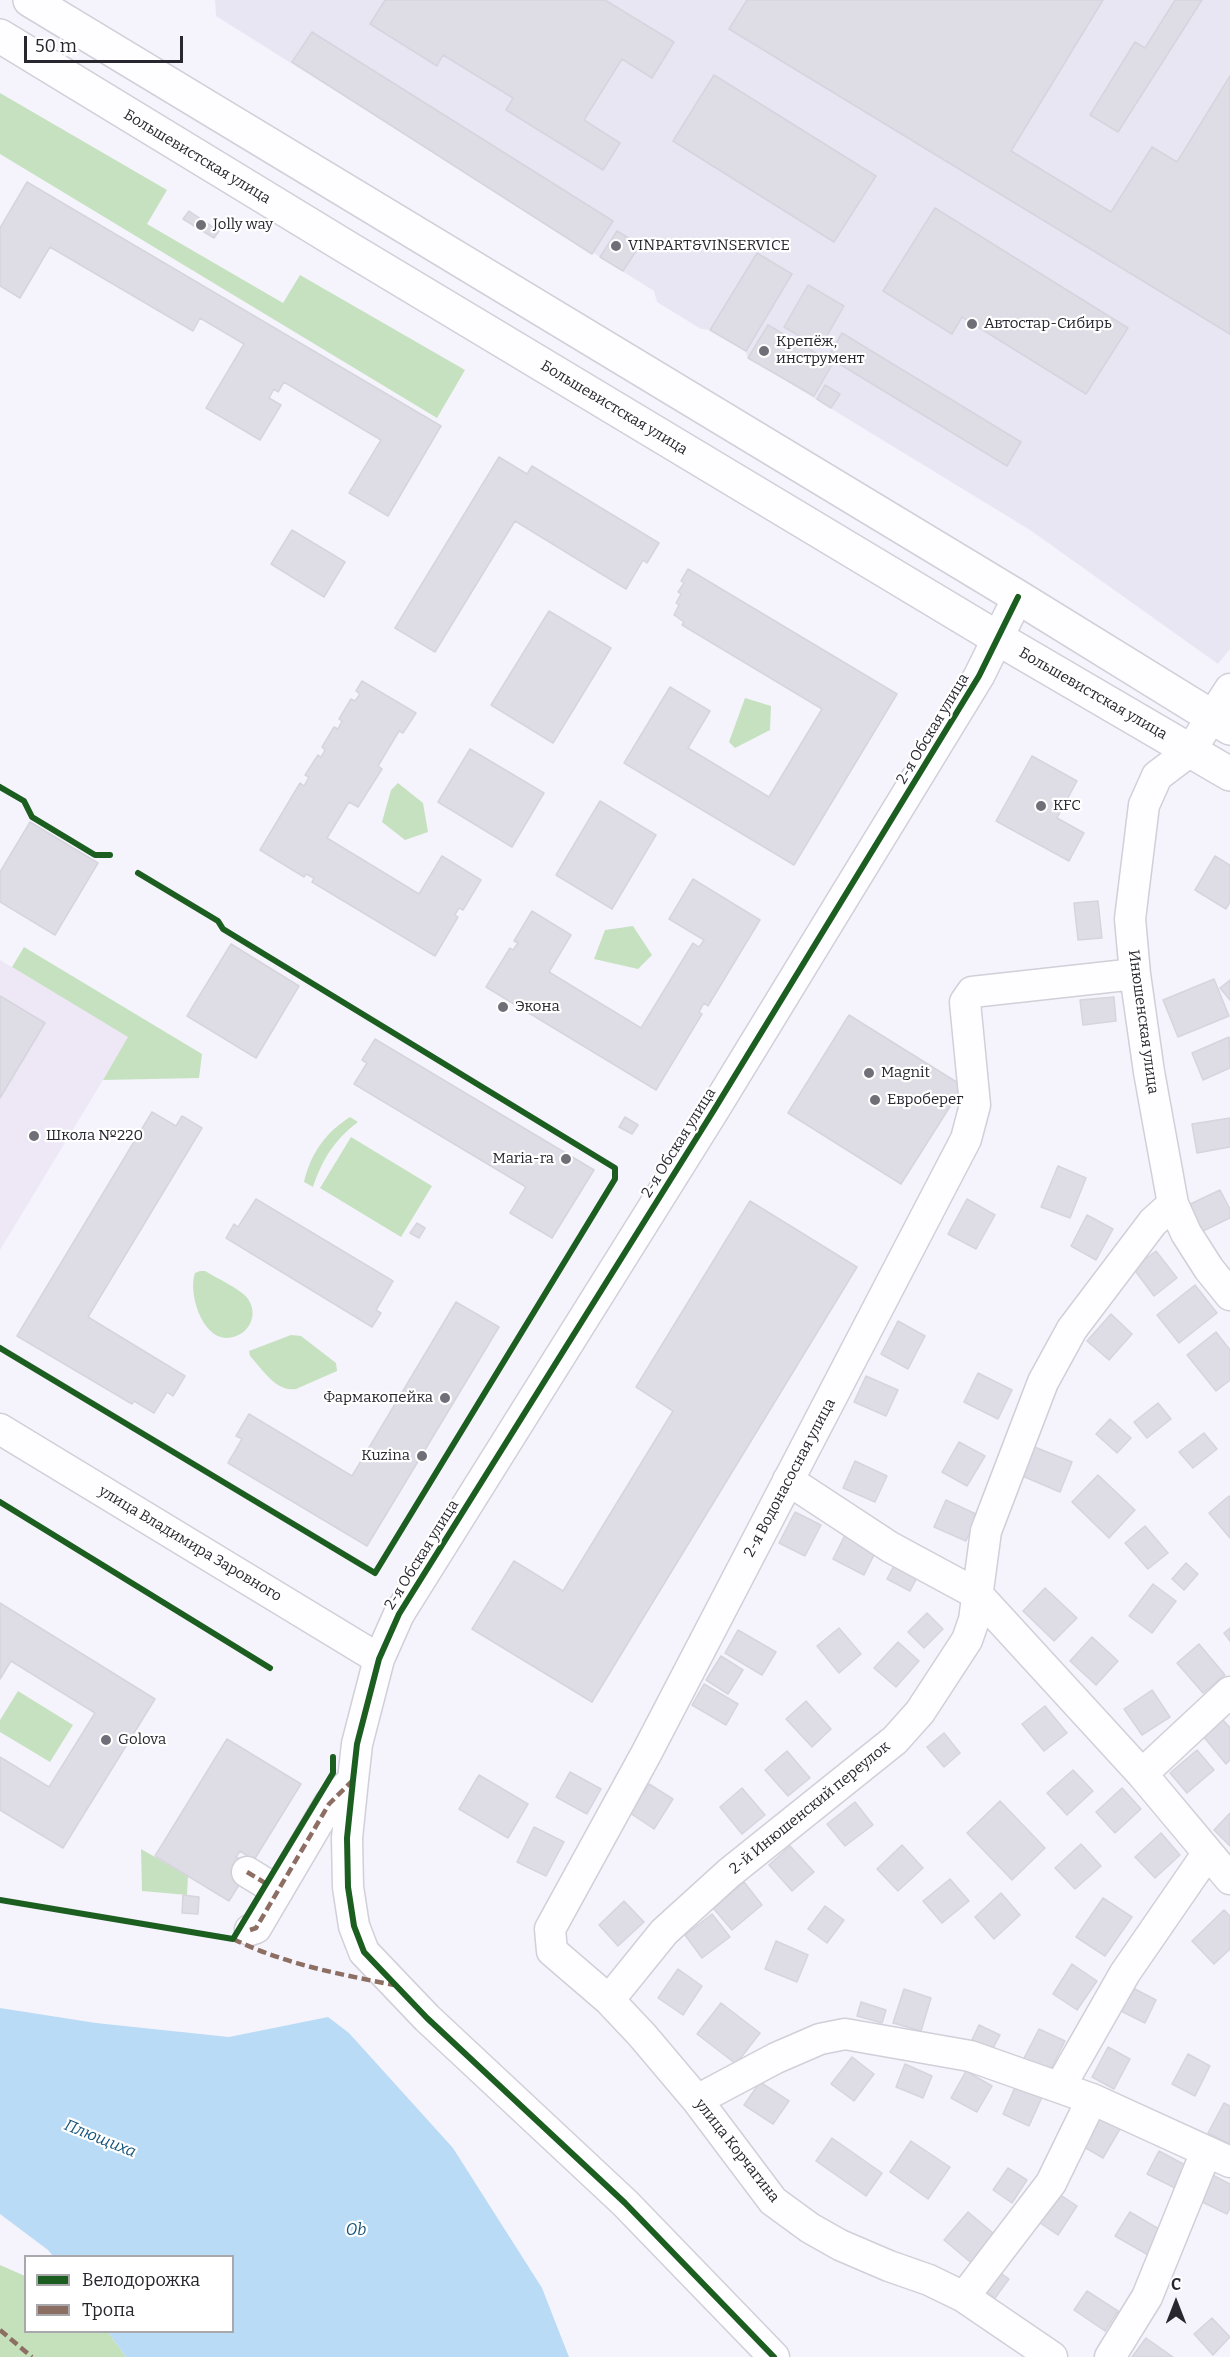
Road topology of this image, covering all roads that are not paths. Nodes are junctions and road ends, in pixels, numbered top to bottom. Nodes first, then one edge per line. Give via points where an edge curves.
1 (30, 0) edge
2 (0, 36) edge
3 (1018, 597) junction
4 (999, 639) junction
5 (1230, 689) edge
6 (1221, 723) edge
7 (1190, 751) junction
8 (1230, 774) edge
9 (1135, 974) junction
10 (1173, 1204) junction
11 (1230, 1295) edge
12 (0, 1429) edge
13 (788, 1480) junction
14 (977, 1594) junction
15 (379, 1659) junction
16 (1230, 1692) edge
17 (1142, 1774) junction
18 (352, 1780) junction
19 (1207, 1854) junction
20 (247, 1872) dead end
21 (1230, 1879) edge
22 (278, 1891) junction
23 (250, 1930) dead end
24 (552, 1951) joint
25 (609, 2000) junction
26 (1060, 2086) junction
27 (1092, 2099) junction
28 (697, 2100) junction
29 (1218, 2157) edge
30 (964, 2297) junction
31 (774, 2357) edge
32 (1052, 2357) edge
33 (1110, 2357) edge

1 - 3 highway
2 - 4 highway, Большевистская улица
3 - 4 street, 2-я Обская улица
3 - 6 highway
4 - 7 highway, Большевистская улица
4 - 15 street, 2-я Обская улица via 800,970 399,1614
5 - 6 street, Инюшенская улица
6 - 7 street, Инюшенская улица
7 - 8 highway, Большевистская улица
7 - 9 street, Инюшенская улица via 1157,776 1144,805 1130,919
9 - 10 street, Инюшенская улица
9 - 13 street, 2-я Водонасосная улица via 972,992 965,1002 975,1105 966,1139
10 - 11 street, Инюшенская улица via 1186,1233
10 - 14 street, 2-й Инюшенский переулок via 1153,1222 1079,1319 1042,1382 986,1530
12 - 15 street, улица Владимира Заровного
13 - 14 street via 890,1547
13 - 24 street, 2-я Водонасосная улица via 550,1929
14 - 17 street
14 - 25 street, 2-й Инюшенский переулок via 968,1640 920,1712 895,1740 729,1873 664,1932
15 - 18 street, 2-я Обская улица
16 - 17 street
17 - 19 street
18 - 22 street via 329,1804
18 - 31 street, 2-я Обская улица via 348,1887 354,1926 364,1952 427,2018 625,2204
19 - 21 street
19 - 26 street via 1125,1972
20 - 22 street
22 - 23 street via 256,1928
24 - 25 street, улица Корчагина
25 - 28 street, улица Корчагина
26 - 27 street
26 - 28 street via 970,2056 845,2034 820,2039 776,2058
27 - 29 street
27 - 30 street via 1051,2183
28 - 30 street, улица Корчагина via 773,2201 840,2245
29 - 33 street via 1147,2297
30 - 32 street, улица Корчагина

